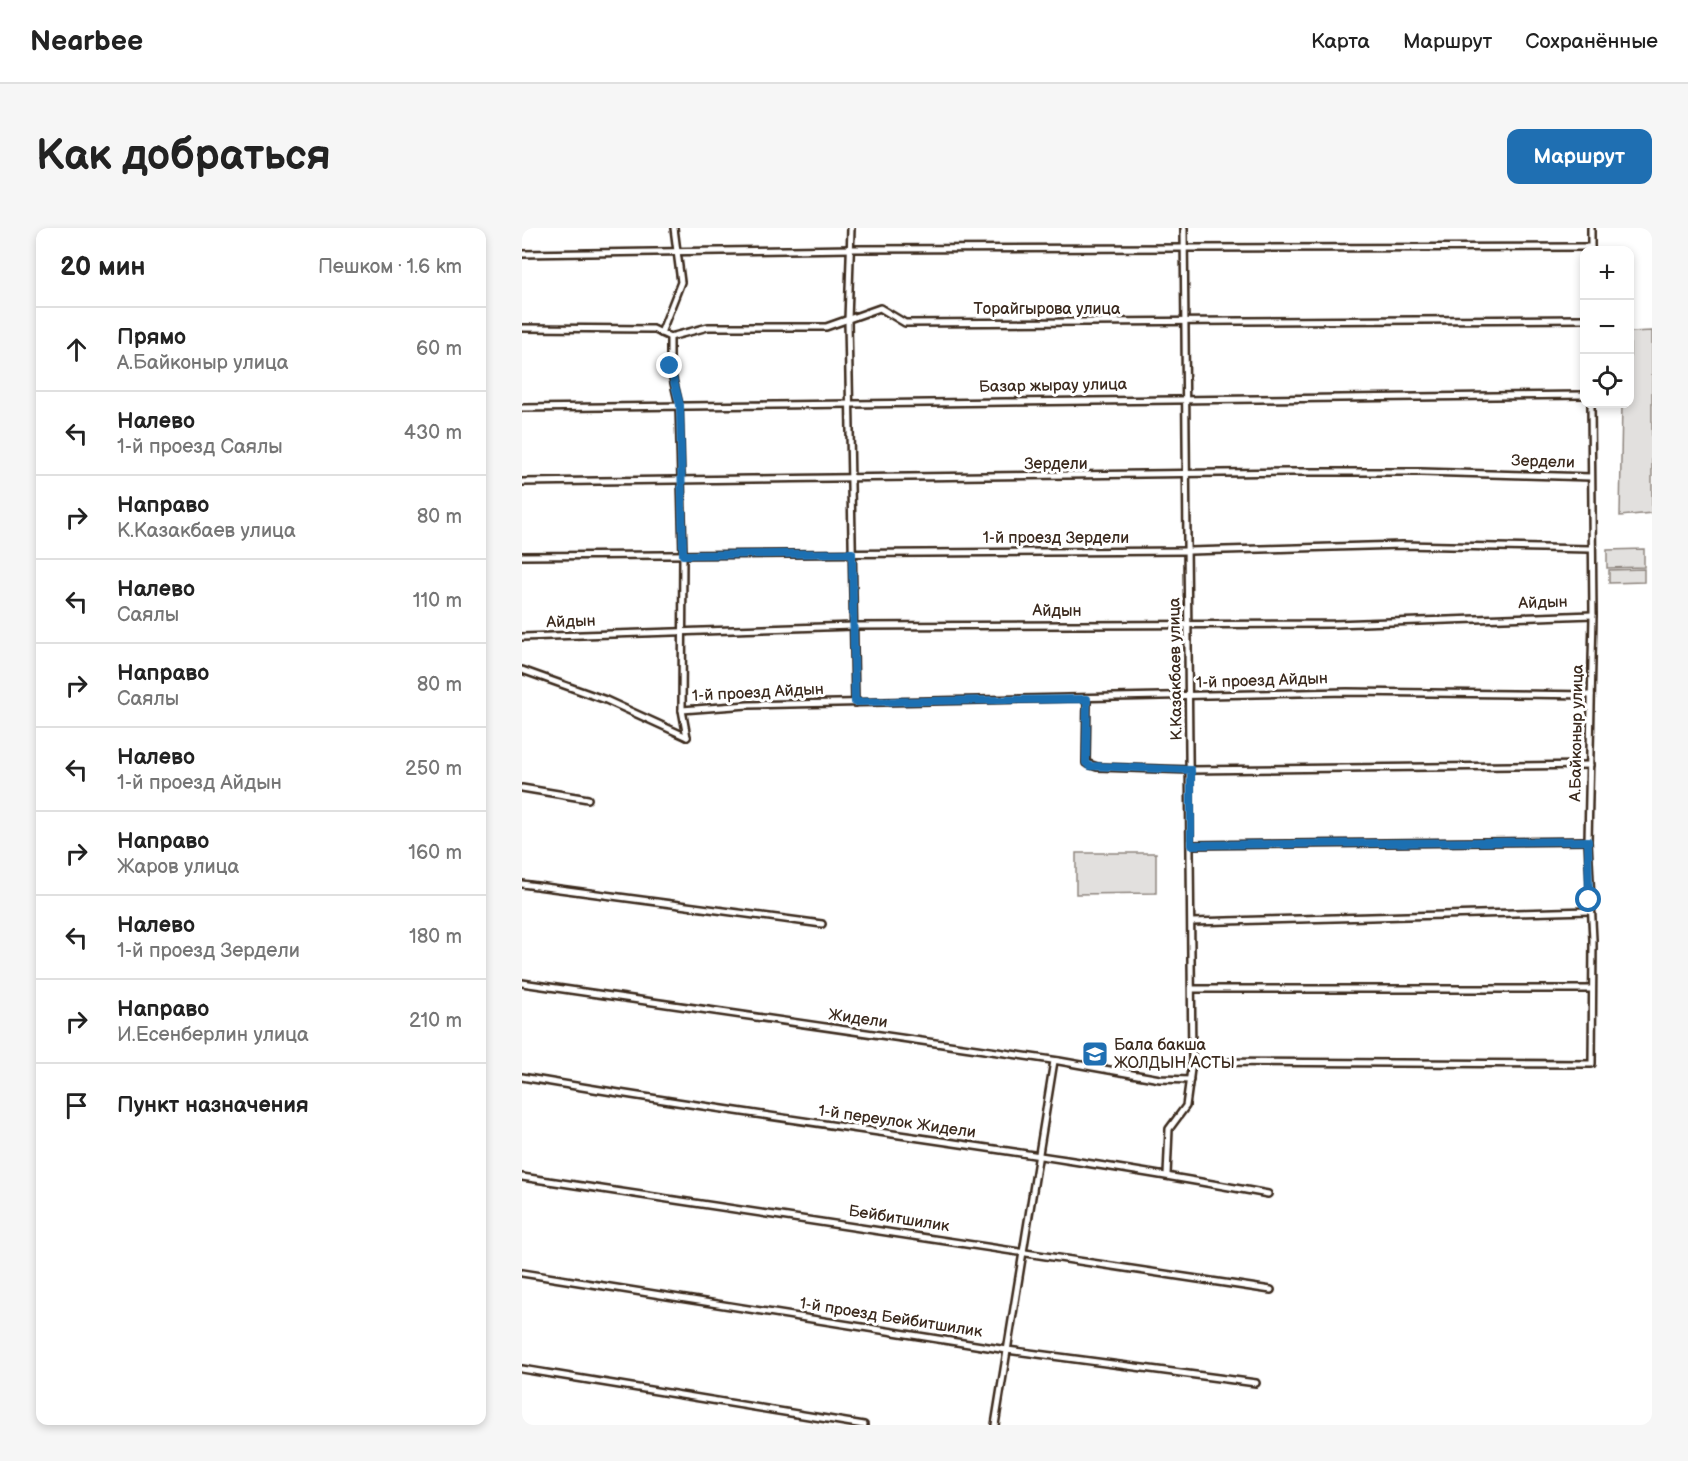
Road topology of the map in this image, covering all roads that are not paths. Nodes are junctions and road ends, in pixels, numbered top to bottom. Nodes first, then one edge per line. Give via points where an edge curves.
1 (674, 228) edge
2 (851, 228) edge
3 (1184, 228) edge
4 (1591, 228) edge
5 (1591, 246) edge
6 (852, 249) junction
7 (1580, 249) edge
8 (1184, 250) junction
9 (676, 253) junction
10 (522, 254) edge
11 (1580, 319) edge
12 (848, 321) junction
13 (1186, 322) junction
14 (522, 328) edge
15 (661, 333) junction
16 (670, 337) junction
17 (1580, 395) edge
18 (1187, 396) junction
19 (680, 405) junction
20 (851, 405) junction
21 (522, 408) edge
22 (1591, 408) edge
23 (1188, 476) junction
24 (1591, 477) junction
25 (851, 478) junction
26 (680, 480) junction
27 (522, 482) edge
28 (1590, 549) junction
29 (1189, 551) junction
30 (852, 553) junction
31 (683, 555) junction
32 (522, 556) edge
33 (1593, 615) junction
34 (1187, 624) junction
35 (853, 626) junction
36 (683, 632) junction
37 (522, 636) edge
38 (522, 670) edge
39 (1591, 695) junction
40 (1189, 697) junction
41 (1087, 699) junction
42 (855, 702) junction
43 (682, 710) junction
44 (1590, 765) junction
45 (1191, 770) junction
46 (522, 788) edge
47 (588, 799) dead end
48 (1588, 841) junction
49 (1191, 845) junction
50 (522, 884) edge
51 (1590, 911) junction
52 (1192, 922) junction
53 (822, 924) dead end
54 (522, 983) edge
55 (1193, 989) junction
56 (1591, 989) junction
57 (1054, 1061) junction
58 (1192, 1062) junction
59 (522, 1077) edge
60 (1190, 1080) junction
61 (1040, 1155) junction
62 (1167, 1175) junction
63 (522, 1177) edge
64 (1268, 1194) dead end
65 (1024, 1252) junction
66 (522, 1273) edge
67 (1271, 1290) dead end
68 (1007, 1350) junction
69 (522, 1369) edge
70 (1256, 1383) dead end
71 (864, 1425) edge
72 (995, 1425) edge

1 - 9 street
2 - 6 street
3 - 8 street, К.Казакбаев улица
4 - 5 street
6 - 8 street
6 - 9 street
6 - 12 street
7 - 8 street
8 - 13 street, К.Казакбаев улица
9 - 10 street
9 - 15 street via 681,282
11 - 13 street, Торайгырова улица
12 - 13 street, Торайгырова улица via 880,308 905,323
12 - 16 street, Торайгырова улица via 826,327 708,327
12 - 20 street
13 - 18 street, К.Казакбаев улица
14 - 15 street via 653,329
15 - 16 street
16 - 19 street via 670,366
17 - 18 street, Базар жырау улица
18 - 20 street, Базар жырау улица
18 - 23 street, К.Казакбаев улица
19 - 20 street, Базар жырау улица
19 - 21 street, Базар жырау улица
19 - 26 street
20 - 25 street
22 - 24 street, А.Байконыр улица
23 - 24 street, Зердели via 1421,472
23 - 25 street, Зердели
23 - 29 street, К.Казакбаев улица
24 - 28 street, А.Байконыр улица
25 - 26 street, Зердели
25 - 30 street
26 - 27 street, Зердели
26 - 31 street
28 - 29 street, 1-й проезд Зердели via 1402,545
28 - 33 street, А.Байконыр улица
29 - 30 street, 1-й проезд Зердели
29 - 34 street, К.Казакбаев улица
30 - 31 street, 1-й проезд Зердели
30 - 35 street
31 - 32 street, 1-й проезд Зердели
31 - 36 street
33 - 34 street, Айдын via 1334,624
33 - 39 street, А.Байконыр улица
34 - 35 street, Айдын
34 - 40 street, К.Казакбаев улица
35 - 36 street, Айдын
35 - 42 street
36 - 37 street, Айдын
36 - 43 street
38 - 43 street via 606,700 687,737
39 - 40 street, 1-й проезд Айдын via 1347,692
39 - 44 street, А.Байконыр улица
40 - 41 street, 1-й проезд Айдын
40 - 45 street, К.Казакбаев улица
41 - 42 street, 1-й проезд Айдын
41 - 45 street via 1086,763 1090,766
42 - 43 street, 1-й проезд Айдын
44 - 45 street
44 - 48 street, А.Байконыр улица
45 - 49 street, К.Казакбаев улица
46 - 47 street
48 - 49 street
48 - 51 street, А.Байконыр улица
49 - 52 street, К.Казакбаев улица
50 - 53 street
51 - 52 street
51 - 56 street, А.Байконыр улица
52 - 55 street, К.Казакбаев улица
54 - 57 street, Жидели
55 - 56 street
55 - 58 street, К.Казакбаев улица
56 - 58 street, А.Байконыр улица via 1592,1064
57 - 60 street, Жидели via 1160,1079
57 - 61 street
58 - 60 street, К.Казакбаев улица
59 - 61 street, 1-й переулок Жидели via 793,1121
60 - 62 street, К.Казакбаев улица via 1186,1106 1169,1129
61 - 62 street, 1-й переулок Жидели
61 - 65 street
62 - 64 street, 1-й переулок Жидели
63 - 65 street, Бейбитшилик
65 - 67 street, Бейбитшилик
65 - 68 street
66 - 68 street, 1-й проезд Бейбитшилик
68 - 70 street, 1-й проезд Бейбитшилик
68 - 72 street
69 - 71 street

